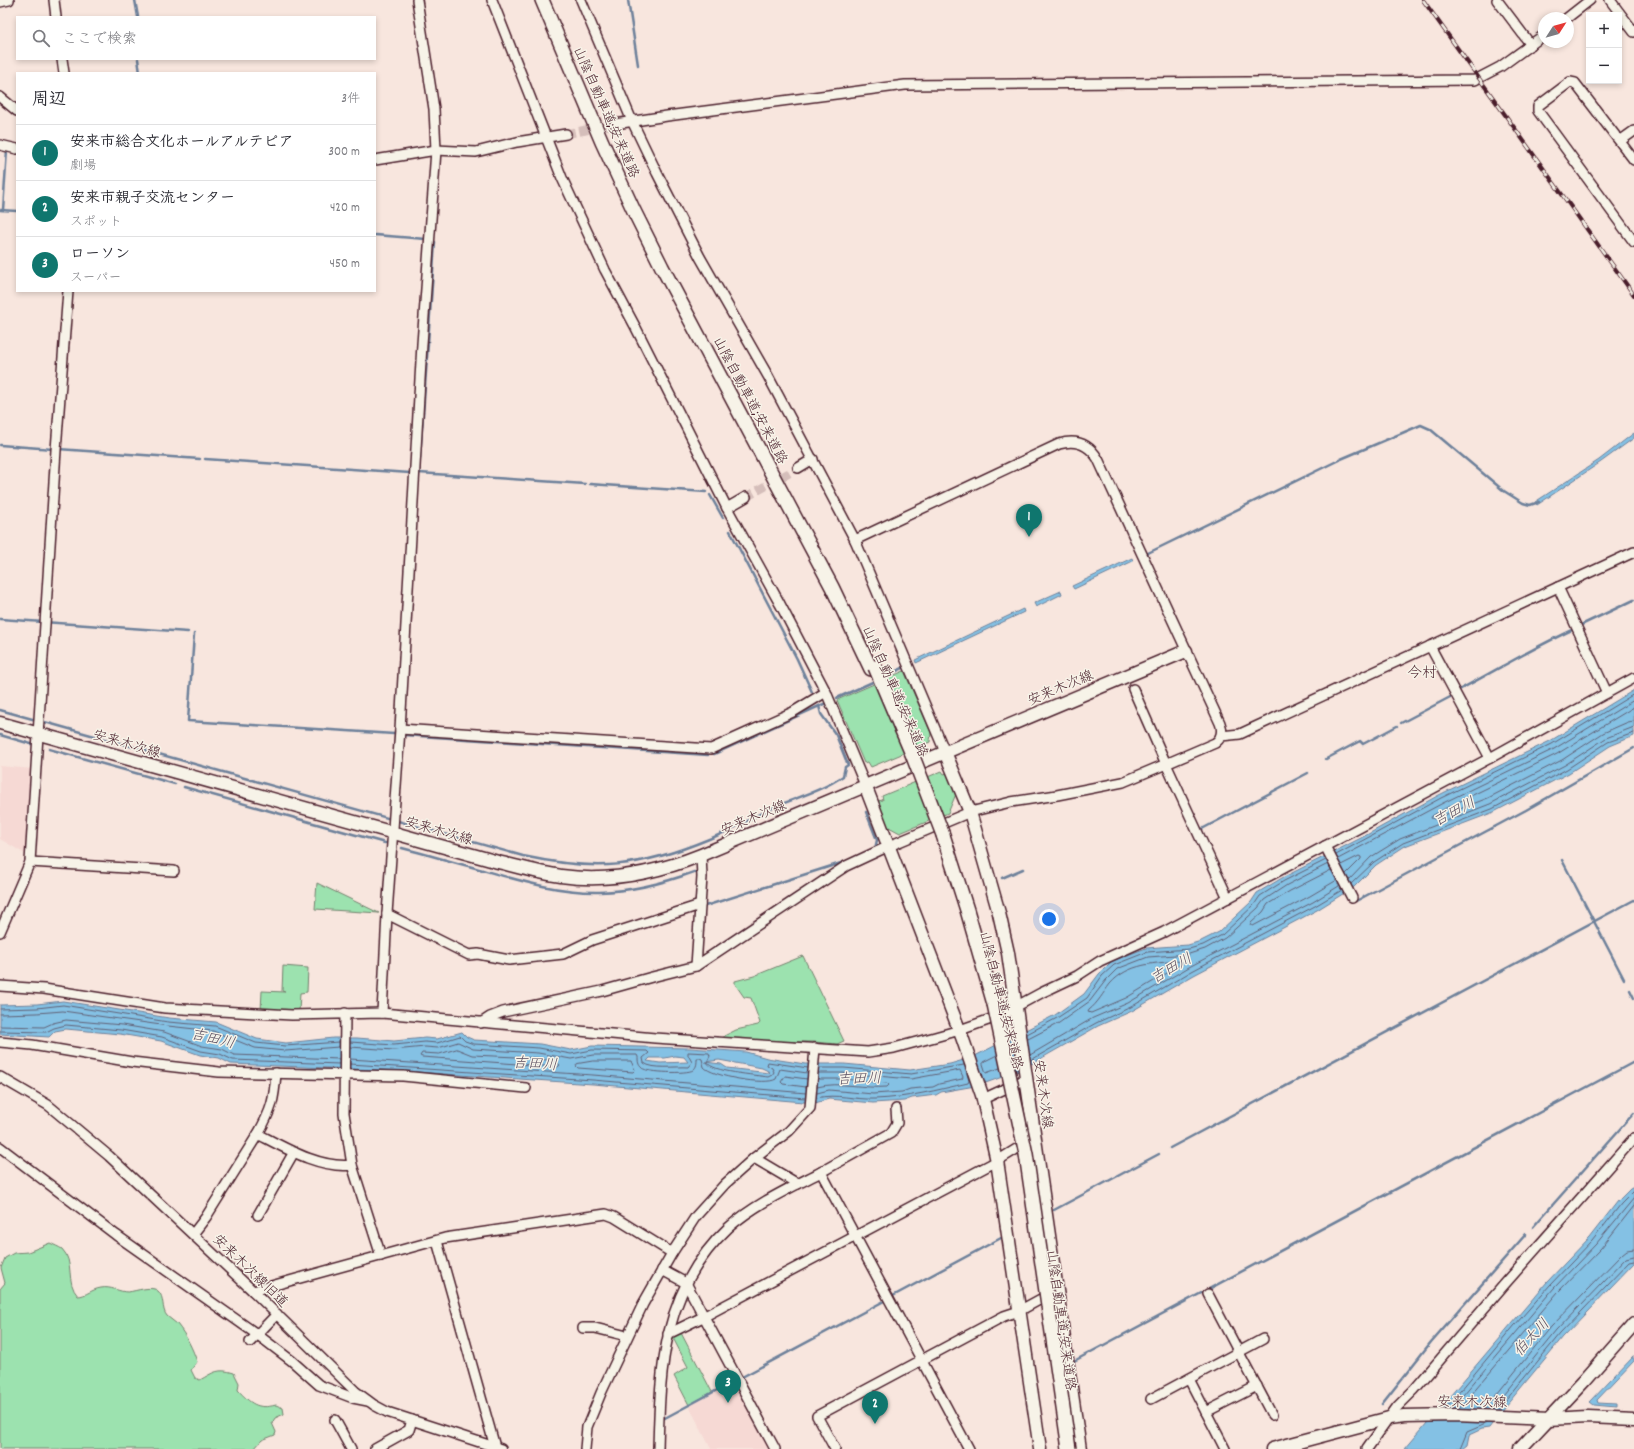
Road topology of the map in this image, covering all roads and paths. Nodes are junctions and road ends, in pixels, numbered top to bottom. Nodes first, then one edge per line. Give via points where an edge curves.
1 (9, 0) edge
2 (54, 0) edge
3 (417, 0) edge
4 (492, 0) edge
5 (542, 0) edge
6 (548, 0) edge
7 (581, 0) edge
8 (1497, 0) edge
9 (1590, 0) edge
10 (1610, 0) edge
11 (0, 2) edge
12 (1574, 13) edge
13 (56, 16) edge
14 (1634, 32) edge
15 (1538, 40) edge
16 (1531, 45) junction
17 (62, 60) edge
18 (64, 72) edge
19 (0, 97) edge
20 (16, 110) edge
21 (632, 121) junction
22 (616, 124) tunnel mouth
23 (1634, 131) edge
24 (566, 134) tunnel mouth
25 (545, 138) junction
26 (1620, 141) junction
27 (0, 145) edge
28 (16, 149) edge
29 (436, 150) junction
30 (376, 160) edge
31 (1634, 160) edge
32 (1634, 242) edge
33 (68, 292) edge
34 (813, 459) junction
35 (798, 468) tunnel mouth
36 (746, 497) tunnel mouth
37 (727, 508) junction
38 (855, 540) junction
39 (1634, 552) edge
40 (1558, 587) junction
41 (1430, 646) junction
42 (1186, 651) junction
43 (873, 668) junction
44 (1634, 678) edge
45 (1133, 689) dead end
46 (826, 692) junction
47 (1607, 693) junction
48 (0, 723) edge
49 (400, 729) junction
50 (39, 733) junction
51 (1221, 736) junction
52 (945, 752) junction
53 (1490, 758) junction
54 (1166, 764) junction
55 (865, 785) junction
56 (970, 812) junction
57 (392, 832) junction
58 (889, 846) junction
59 (1325, 847) junction
60 (701, 855) junction
61 (30, 862) junction
62 (174, 871) dead end
63 (1352, 897) dead end
64 (1228, 898) junction
65 (700, 905) junction
66 (5, 911) edge
67 (387, 914) junction
68 (0, 932) edge
69 (696, 966) junction
70 (0, 986) edge
71 (991, 1004) junction
72 (1017, 1010) junction
73 (382, 1013) junction
74 (345, 1016) junction
75 (481, 1023) junction
76 (961, 1034) junction
77 (0, 1042) edge
78 (815, 1049) junction
79 (276, 1073) junction
80 (344, 1074) junction
81 (0, 1077) edge
82 (1026, 1078) junction
83 (526, 1088) dead end
84 (982, 1097) junction
85 (896, 1109) dead end
86 (258, 1134) junction
87 (1035, 1137) junction
88 (1634, 1138) edge
89 (0, 1147) edge
90 (294, 1152) junction
91 (754, 1158) junction
92 (997, 1161) junction
93 (352, 1165) junction
94 (821, 1172) junction
95 (798, 1184) junction
96 (258, 1215) dead end
97 (193, 1234) junction
98 (856, 1236) junction
99 (437, 1241) junction
100 (672, 1252) junction
101 (381, 1256) junction
102 (662, 1270) junction
103 (686, 1283) junction
104 (1058, 1290) junction
105 (253, 1291) junction
106 (1208, 1294) dead end
107 (1019, 1311) junction
108 (277, 1314) junction
109 (705, 1316) junction
110 (1634, 1324) edge
111 (584, 1328) dead end
112 (668, 1334) junction
113 (258, 1335) junction
114 (627, 1336) junction
115 (1263, 1339) dead end
116 (250, 1342) dead end
117 (1239, 1352) junction
118 (923, 1360) junction
119 (1189, 1379) junction
120 (1257, 1386) junction
121 (1151, 1399) dead end
122 (369, 1401) junction
123 (1206, 1412) junction
124 (1272, 1415) dead end
125 (1390, 1418) junction
126 (1549, 1419) junction
127 (1634, 1419) edge
128 (335, 1420) dead end
129 (412, 1420) junction
130 (484, 1447) edge
131 (498, 1448) edge
132 (351, 1449) edge
133 (375, 1449) edge
134 (585, 1449) edge
135 (658, 1449) edge
136 (775, 1449) edge
137 (835, 1449) edge
138 (969, 1449) edge
139 (1040, 1449) edge
140 (1064, 1449) edge
141 (1069, 1449) edge
142 (1080, 1449) edge
143 (1225, 1449) edge
144 (1272, 1449) edge
145 (1367, 1449) edge
146 (1520, 1449) edge

1 - 11 street
2 - 13 street
3 - 29 street via 434,109
4 - 25 street
5 - 43 highway, 山陰自動車道;安来道路 via 602,142 662,268
6 - 43 highway, 山陰自動車道;安来道路 via 603,133 639,209 829,571
7 - 21 street
8 - 16 street
9 - 12 street
10 - 14 street
15 - 16 street
16 - 21 street via 1500,67 1469,81 905,85
17 - 18 street
19 - 20 street
21 - 22 street
21 - 34 street via 700,257
23 - 26 street
24 - 25 street
25 - 29 street via 476,152
25 - 37 street via 605,270
26 - 31 street
26 - 32 street via 1575,83 1570,82 1538,106 1538,111
27 - 28 street
29 - 30 street
29 - 49 street
33 - 50 street
34 - 35 street
34 - 38 street
36 - 37 street
37 - 46 street
38 - 42 street via 1059,444 1081,443 1098,459
38 - 52 street
39 - 40 street
40 - 41 street
40 - 47 street
41 - 51 street via 1240,734
41 - 53 street
42 - 51 street via 1220,723
42 - 52 main road, 安来木次線
43 - 71 highway, 山陰自動車道;安来道路, bridge via 912,754 965,902
44 - 47 street
45 - 54 street
46 - 49 street via 793,712 711,749
46 - 55 street
47 - 53 street
48 - 50 main road, 安来木次線
49 - 57 street
50 - 57 main road, 安来木次線
50 - 61 street
51 - 54 street via 1215,743
52 - 55 main road, 安来木次線
52 - 56 main road, 安来木次線
53 - 59 street
54 - 56 street via 1123,782
54 - 64 street
55 - 58 main road
55 - 60 main road, 安来木次線
56 - 58 street
56 - 72 main road, 安来木次線 via 999,913
57 - 60 main road, 安来木次線 via 543,873 581,878 632,876 674,866
57 - 67 street
58 - 69 street via 846,866
58 - 76 main road
59 - 63 street
59 - 64 street
60 - 65 street
61 - 62 street
61 - 66 street
64 - 72 street via 1164,932 1100,961 1077,976 1040,993
65 - 67 street via 592,940 563,954 509,960 478,954 469,955
65 - 69 street
66 - 68 street
67 - 73 street
69 - 75 street via 602,991 503,1012
70 - 74 street via 44,989 165,1008
71 - 140 highway, 山陰自動車道;安来道路 via 1029,1204
71 - 141 highway, 山陰自動車道;安来道路, bridge via 1016,1103 1027,1161
72 - 76 street
72 - 82 main road, 安来木次線
73 - 74 street
73 - 75 street
74 - 80 street
75 - 78 street
76 - 78 street via 880,1051
76 - 84 main road
77 - 79 street via 219,1072
78 - 91 street via 810,1108 789,1131
79 - 80 street
79 - 86 street via 273,1104
80 - 83 street via 403,1076
80 - 93 street via 344,1112
81 - 97 street, 安来木次線旧道 via 58,1112
82 - 84 street
82 - 87 main road, 安来木次線
84 - 92 main road
85 - 94 street via 897,1123 891,1133
86 - 90 street
86 - 97 street
87 - 92 street
87 - 104 main road, 安来木次線
88 - 125 street
89 - 113 street via 116,1235
90 - 93 street via 315,1161
90 - 96 street
91 - 95 street
91 - 100 street via 725,1184 696,1216
92 - 98 street
92 - 107 main road
93 - 101 street
94 - 95 street
94 - 98 street
95 - 103 street via 759,1206 729,1228 709,1249
97 - 105 street, 安来木次線旧道
98 - 109 street
98 - 118 street
99 - 100 street via 606,1214
99 - 101 street
99 - 131 street
100 - 102 street
101 - 105 street
102 - 103 street
102 - 114 street
103 - 109 street
103 - 112 street
104 - 107 street
104 - 142 main road, 安来木次線
105 - 108 street, 安来木次線旧道
106 - 117 street
107 - 118 street via 1004,1316
107 - 139 main road
108 - 113 street
108 - 122 street, 安来木次線旧道 via 355,1391
109 - 112 street
109 - 136 street
110 - 126 main road
111 - 114 street via 595,1328
112 - 135 street via 659,1389
113 - 116 street
113 - 122 street via 319,1385 353,1398
114 - 134 street via 587,1427
115 - 117 street
117 - 119 street
117 - 120 street
118 - 137 street via 817,1416
118 - 138 street
119 - 121 street
119 - 123 street
120 - 123 street
120 - 124 street
122 - 129 street, 安来木次線旧道 via 387,1412
123 - 143 street
125 - 126 main road, 安来木次線 via 1456,1415
125 - 144 main road, 安来木次線
125 - 145 street
126 - 127 main road, 安来木次線
126 - 146 main road
128 - 132 street
129 - 130 street, 安来木次線旧道
129 - 133 street via 409,1430
130 - 131 street, 安来木次線旧道

